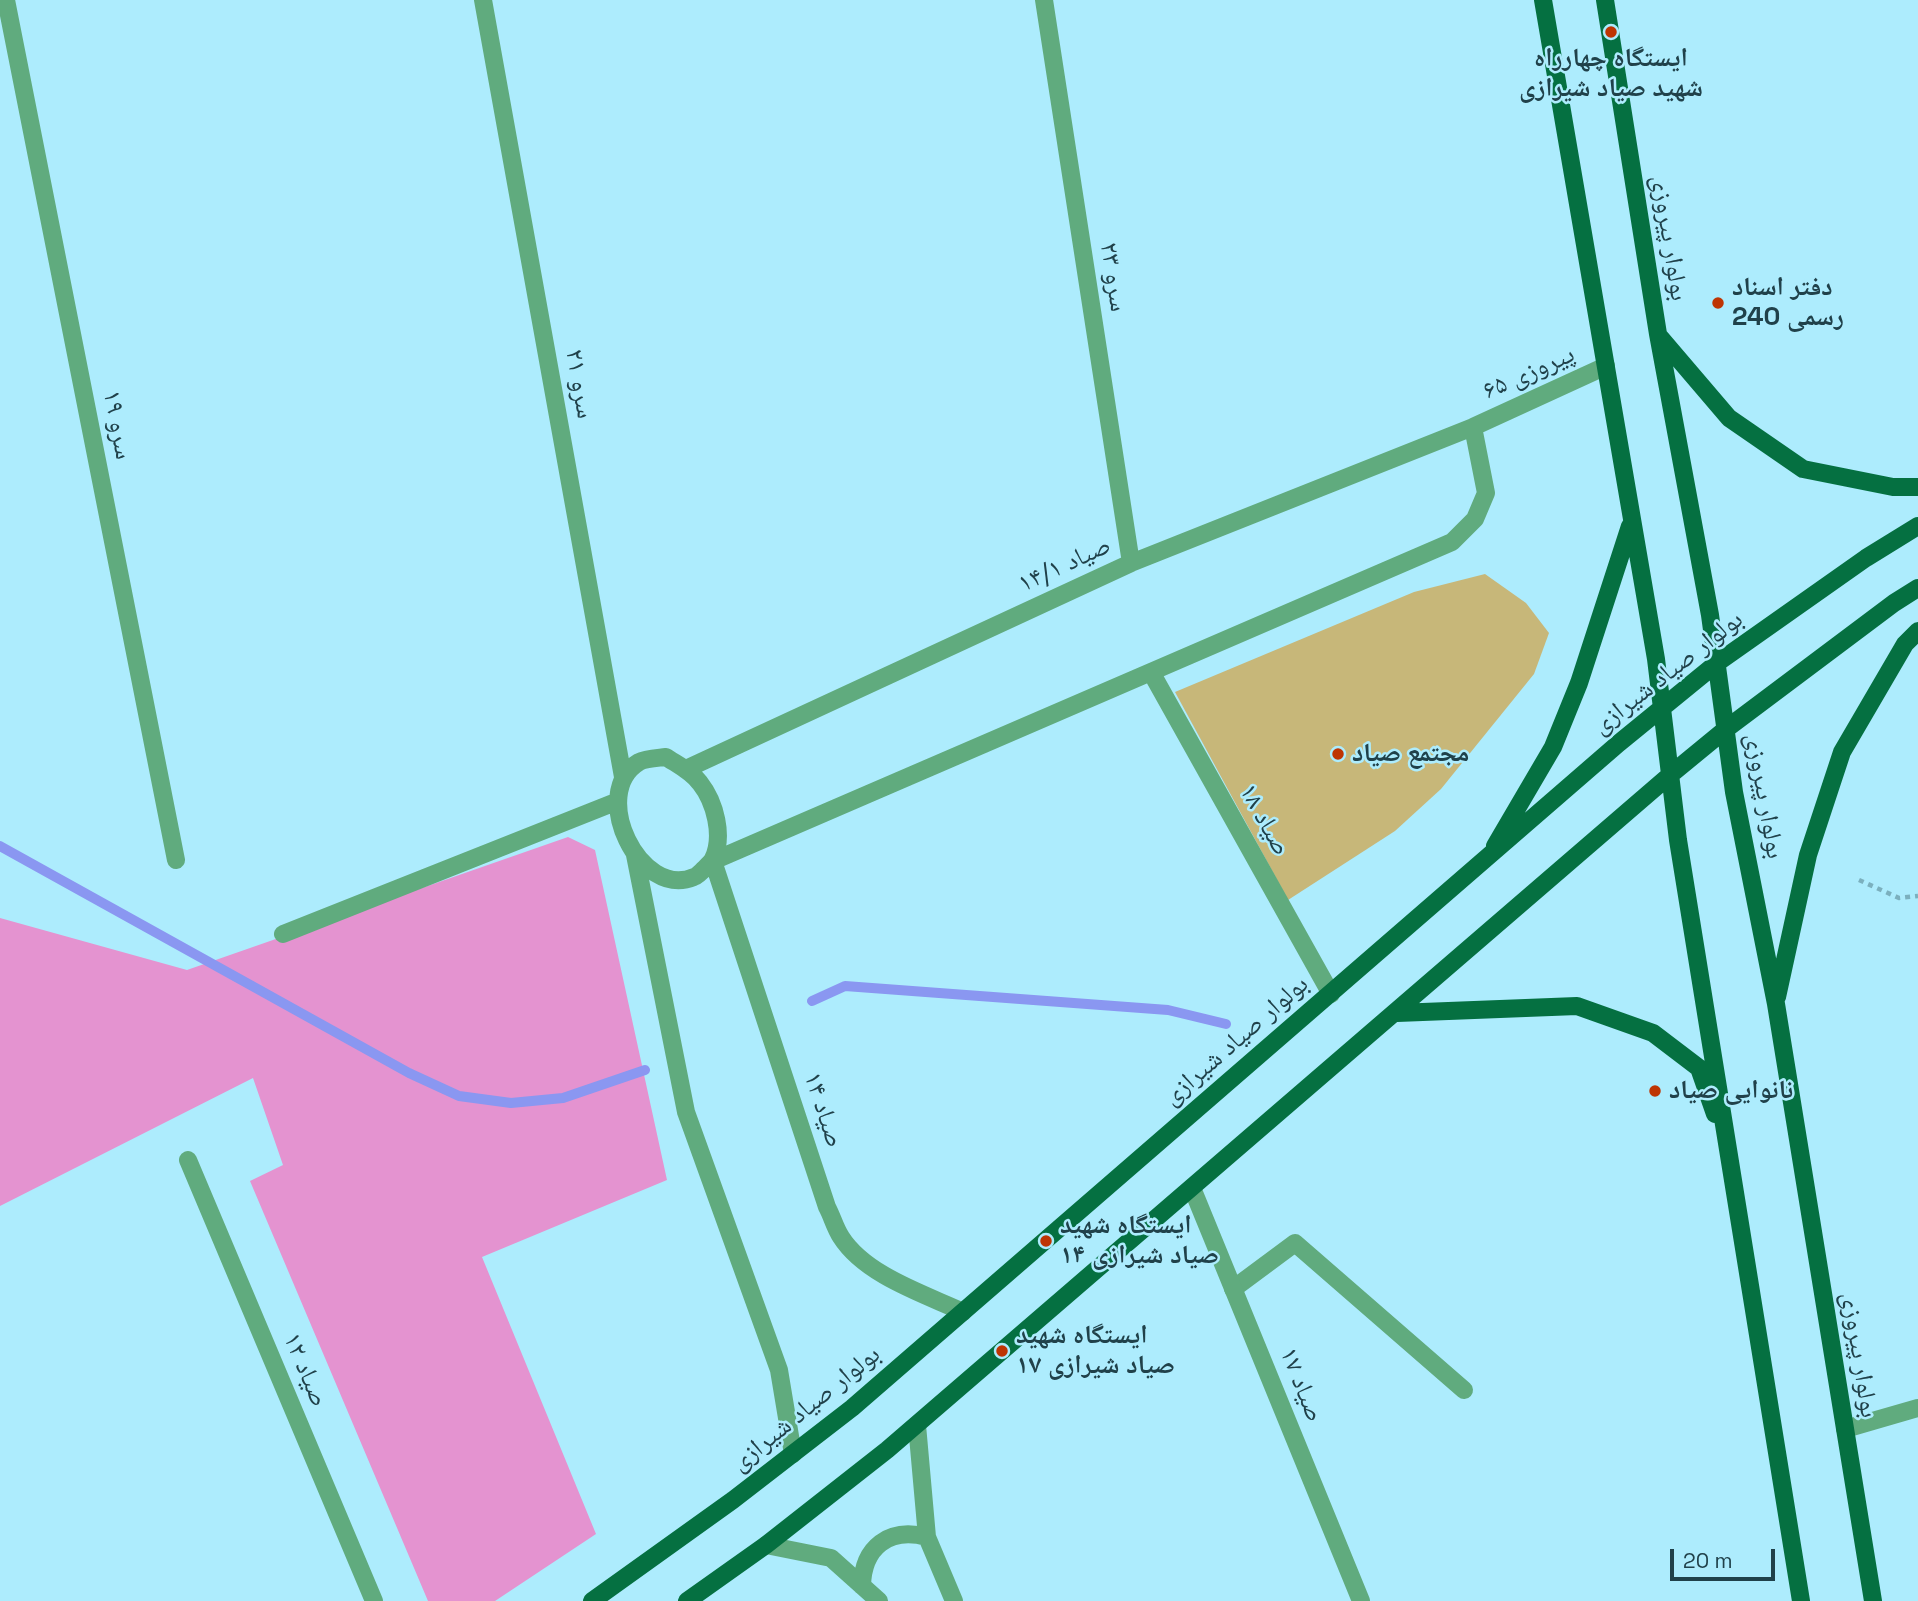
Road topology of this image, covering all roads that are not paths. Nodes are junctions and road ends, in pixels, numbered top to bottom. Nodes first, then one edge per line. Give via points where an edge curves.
1 (6, 0) edge
2 (483, 0) edge
3 (1044, 0) edge
4 (1543, 0) edge
5 (1605, 0) edge
6 (1658, 334) junction
7 (1606, 366) junction
8 (1473, 427) junction
9 (1918, 488) edge
10 (1631, 522) junction
11 (1918, 526) edge
12 (1131, 563) junction
13 (1918, 588) edge
14 (1918, 631) edge
15 (1717, 663) junction
16 (1151, 672) junction
17 (1662, 709) junction
18 (1726, 729) junction
19 (686, 769) junction
20 (1670, 775) junction
21 (623, 777) junction
22 (618, 801) junction
23 (635, 855) junction
24 (1487, 859) junction
25 (176, 860) dead end
26 (713, 861) junction
27 (284, 934) dead end
28 (1331, 994) junction
29 (1776, 1004) junction
30 (1397, 1013) junction
31 (1731, 1159) junction
32 (188, 1160) dead end
33 (1192, 1188) junction
34 (1233, 1289) junction
35 (963, 1312) junction
36 (1464, 1390) dead end
37 (1918, 1408) edge
38 (917, 1425) junction
39 (1844, 1429) junction
40 (793, 1454) junction
41 (927, 1537) junction
42 (766, 1545) junction
43 (862, 1586) junction
44 (374, 1601) edge
45 (592, 1601) edge
46 (687, 1601) edge
47 (879, 1601) edge
48 (954, 1601) edge
49 (1361, 1601) edge
50 (1801, 1601) edge
51 (1873, 1601) edge

1 - 25 street, سرو ۱۹
2 - 21 street, سرو ۲۱
3 - 12 street, سرو ۲۳
4 - 7 main road
5 - 6 main road, بولوار پیروزی
6 - 9 main road via 1729,418 1802,469
6 - 15 main road, بولوار پیروزی
7 - 8 street, پیروزی ۶۵
7 - 10 main road
8 - 12 street, صیاد ۱۴/۱
8 - 16 street via 1486,493 1475,519 1452,542
10 - 17 main road
10 - 24 main road via 1579,683 1553,747
11 - 15 main road, بولوار صیاد شیرازی
12 - 19 street, صیاد ۱۴/۱
13 - 18 main road
14 - 29 main road via 1905,644 1842,752 1808,855
15 - 17 main road, بولوار صیاد شیرازی
15 - 18 main road, بولوار پیروزی
16 - 26 street
16 - 28 street, صیاد ۱۸
17 - 20 main road
17 - 24 main road, بولوار صیاد شیرازی
18 - 20 main road
18 - 29 main road, بولوار پیروزی
19 - 21 street via 666,757 641,760
19 - 26 street via 701,783 716,817
20 - 30 main road
20 - 31 main road
21 - 22 street
22 - 23 street via 620,821
22 - 27 street
23 - 26 street via 671,881 695,877
23 - 40 street via 687,1112 779,1370
24 - 28 main road, بولوار صیاد شیرازی
26 - 35 street, صیاد ۱۴ via 827,1207 841,1237 863,1262
28 - 35 main road, بولوار صیاد شیرازی
29 - 39 main road, بولوار پیروزی
30 - 31 main road via 1577,1006 1653,1032 1699,1068
30 - 33 main road
31 - 50 main road
32 - 44 street, صیاد ۱۲
33 - 34 street, صیاد ۱۷
33 - 38 main road
34 - 36 street via 1295,1243
34 - 49 street, صیاد ۱۷
35 - 40 main road, بولوار صیاد شیرازی
37 - 39 street
38 - 41 street
38 - 42 main road
39 - 51 main road, بولوار پیروزی
40 - 45 main road, بولوار صیاد شیرازی
41 - 43 street via 900,1534 875,1548 867,1559
41 - 48 street
42 - 43 street via 831,1558
42 - 46 main road
43 - 47 street

